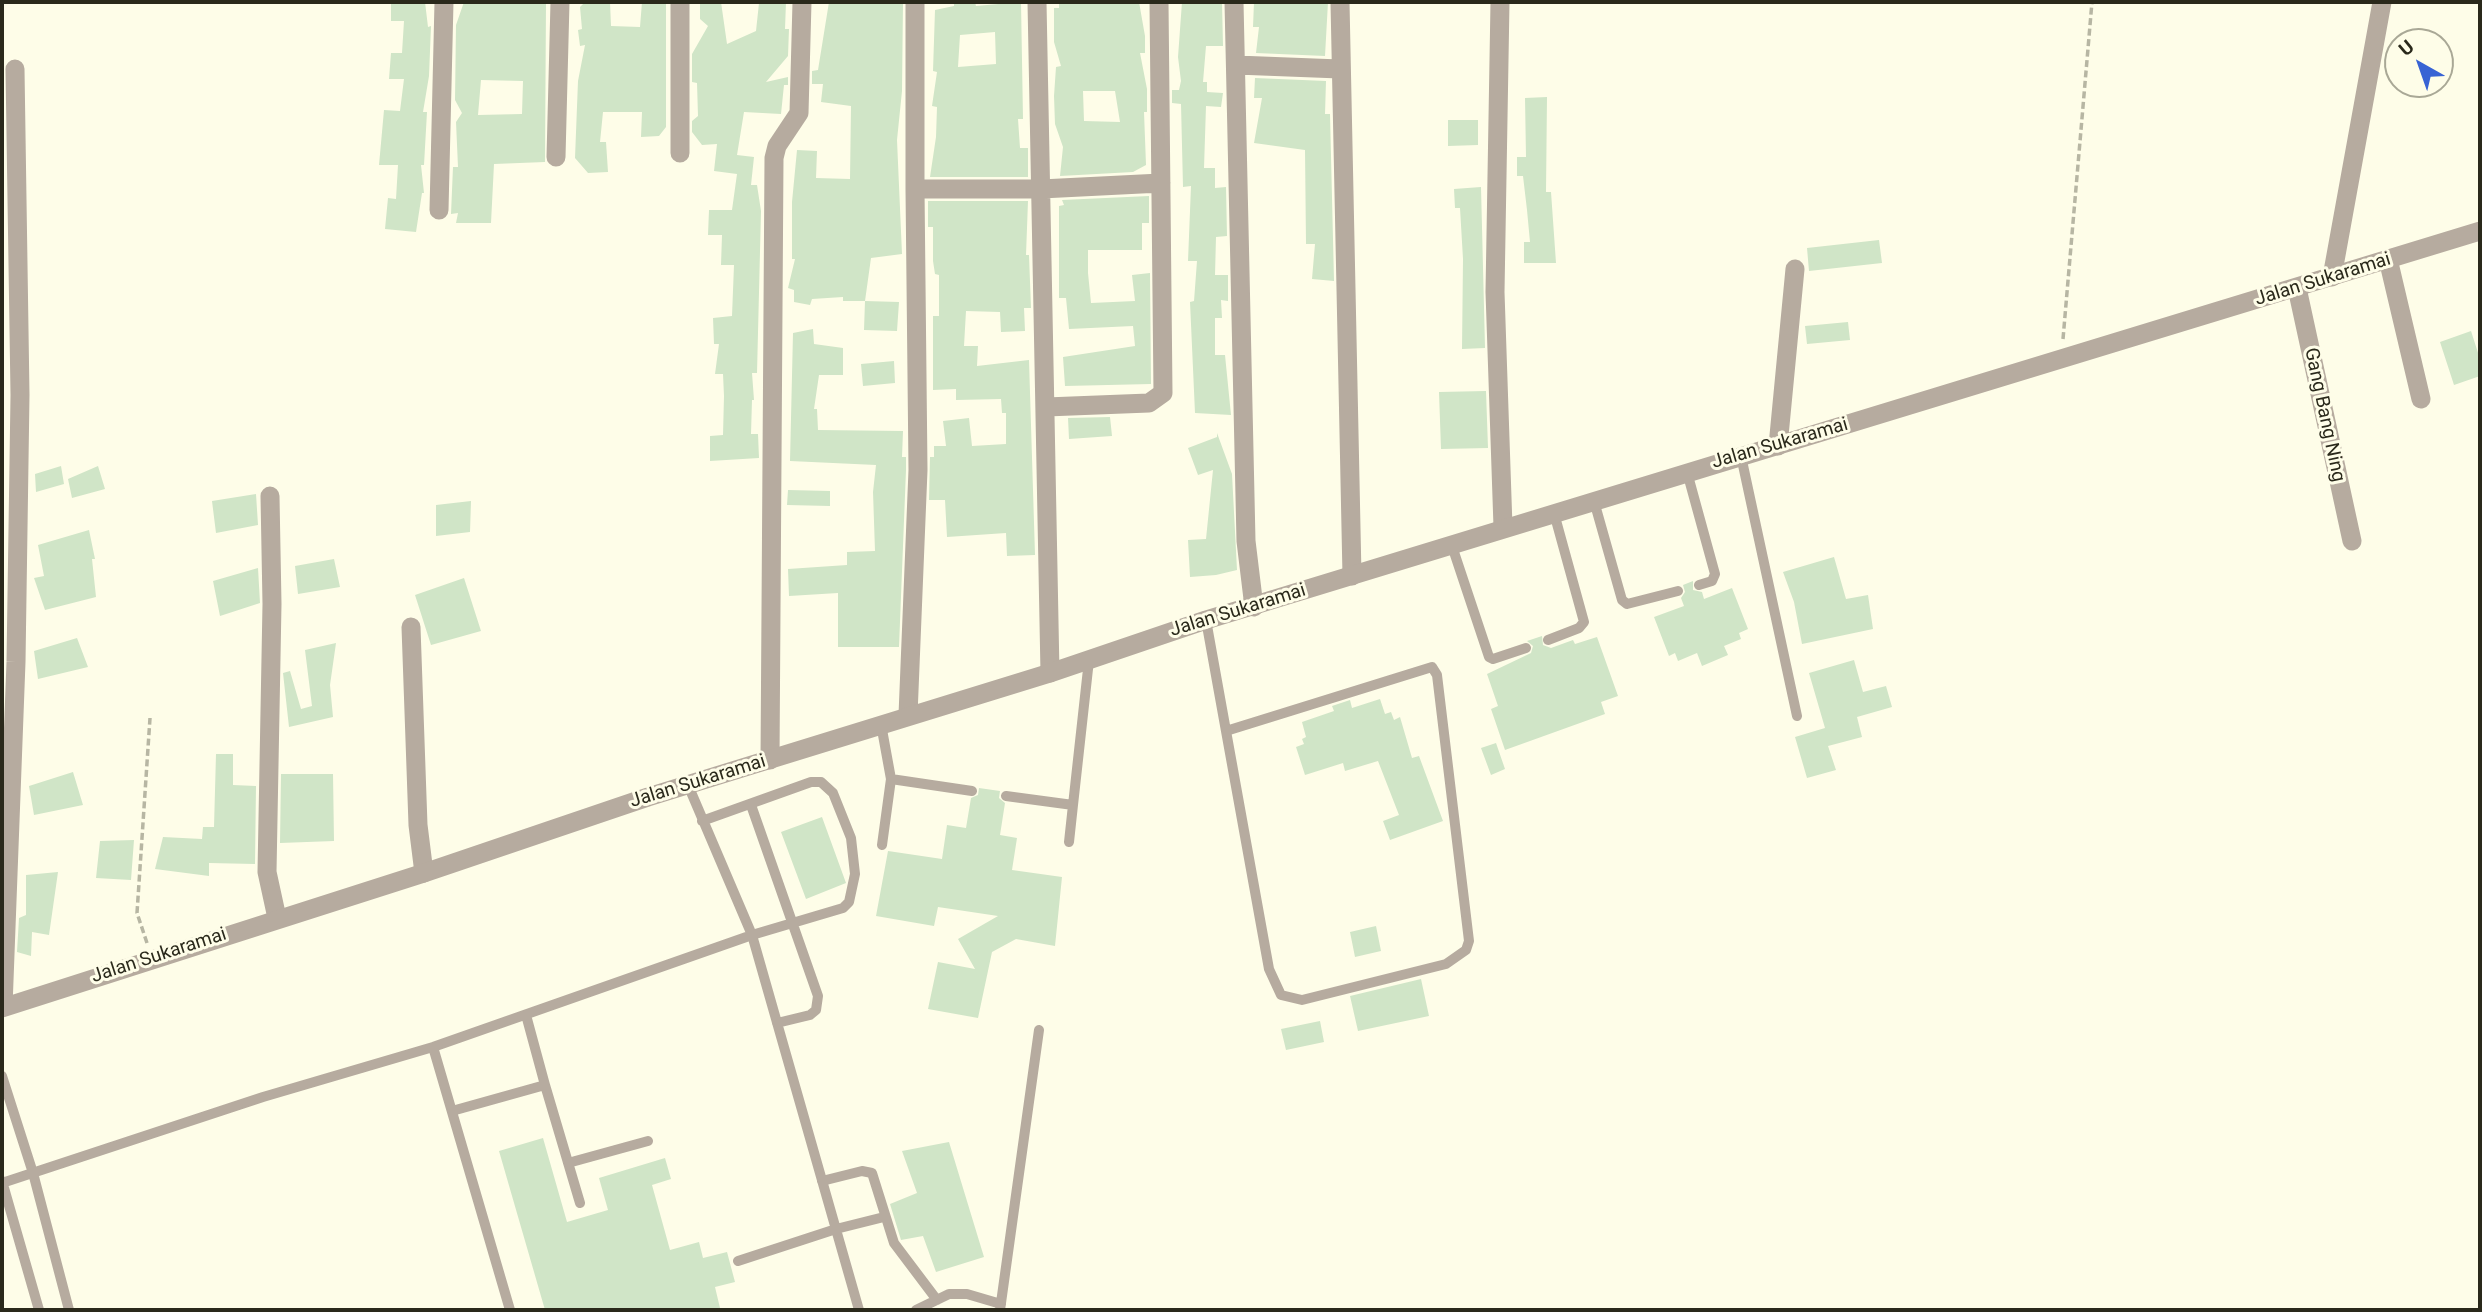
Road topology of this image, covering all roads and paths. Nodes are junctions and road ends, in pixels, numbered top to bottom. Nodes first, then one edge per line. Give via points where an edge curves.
1 (444, 2) edge
2 (560, 2) edge
3 (680, 2) edge
4 (802, 2) edge
5 (915, 2) edge
6 (1037, 2) edge
7 (1159, 2) edge
8 (1234, 2) edge
9 (1340, 2) edge
10 (1500, 2) edge
11 (2092, 2) edge
12 (2382, 2) edge
13 (1236, 65) junction
14 (15, 69) dead end
15 (1340, 69) junction
16 (680, 153) dead end
17 (556, 157) dead end
18 (1161, 183) junction
19 (915, 189) junction
20 (1041, 189) junction
21 (439, 210) dead end
22 (2480, 231) edge
23 (2388, 259) junction
24 (1795, 269) dead end
25 (2334, 270) junction
26 (2297, 288) junction
27 (2063, 346) dead end
28 (11, 397) edge
29 (2421, 398) dead end
30 (1046, 407) junction
31 (1778, 446) junction
32 (1741, 455) junction
33 (1687, 472) junction
34 (270, 496) dead end
35 (1594, 501) junction
36 (1554, 513) junction
37 (1503, 527) junction
38 (2352, 541) dead end
39 (1452, 546) junction
40 (1352, 576) junction
41 (1699, 585) dead end
42 (1678, 591) dead end
43 (1254, 607) junction
44 (1206, 620) junction
45 (411, 627) dead end
46 (1548, 639) dead end
47 (1526, 648) dead end
48 (1089, 659) junction
49 (1049, 673) junction
50 (908, 715) junction
51 (1797, 716) dead end
52 (150, 718) dead end
53 (881, 723) junction
54 (1226, 731) junction
55 (770, 760) junction
56 (891, 779) junction
57 (688, 785) junction
58 (972, 791) dead end
59 (1006, 796) dead end
60 (1073, 805) junction
61 (751, 806) junction
62 (702, 821) junction
63 (1069, 842) dead end
64 (882, 845) dead end
65 (424, 873) junction
66 (277, 918) junction
67 (792, 926) junction
68 (752, 935) junction
69 (152, 958) junction
70 (2, 1007) edge
71 (526, 1014) junction
72 (777, 1023) junction
73 (1039, 1030) dead end
74 (433, 1047) junction
75 (2, 1076) edge
76 (545, 1085) junction
77 (452, 1111) junction
78 (648, 1140) dead end
79 (568, 1163) junction
80 (33, 1173) junction
81 (822, 1181) junction
82 (2, 1182) edge
83 (580, 1202) dead end
84 (884, 1217) junction
85 (836, 1229) junction
86 (738, 1261) dead end
87 (937, 1300) junction
88 (1000, 1307) edge
89 (39, 1310) edge
90 (69, 1310) edge
91 (510, 1310) edge
92 (859, 1310) edge
93 (916, 1310) edge

1 - 21 street
2 - 17 street
3 - 16 street
4 - 55 street via 799,113 774,158
5 - 19 street
6 - 20 street
7 - 18 street
8 - 13 street
9 - 15 street
10 - 37 street via 1495,292
11 - 27 path
12 - 25 street
13 - 15 street
13 - 43 street via 1246,541
14 - 28 street
15 - 40 street
18 - 20 street
18 - 30 street via 1163,393 1149,403
19 - 20 street
19 - 50 street via 919,411
20 - 30 street
22 - 23 street, Jalan Sukaramai
23 - 25 street, Jalan Sukaramai
23 - 29 street
24 - 31 street
25 - 26 street, Jalan Sukaramai
26 - 31 street, Jalan Sukaramai
26 - 38 street, Gang Bang Ning
28 - 70 street via 16,662
30 - 49 street
31 - 32 street, Jalan Sukaramai
32 - 33 street, Jalan Sukaramai
32 - 51 lane
33 - 35 street, Jalan Sukaramai
33 - 41 lane via 1714,571 1712,581
34 - 66 street via 267,872
35 - 36 street, Jalan Sukaramai
35 - 42 lane via 1622,600 1628,604
36 - 37 street, Jalan Sukaramai
36 - 46 lane via 1584,622
37 - 39 street, Jalan Sukaramai
39 - 40 street, Jalan Sukaramai
39 - 47 lane via 1489,657
40 - 43 street, Jalan Sukaramai
43 - 44 street, Jalan Sukaramai
44 - 48 street, Jalan Sukaramai
44 - 54 lane
45 - 65 street
48 - 49 street, Jalan Sukaramai
48 - 60 lane
49 - 50 street, Jalan Sukaramai
50 - 53 street, Jalan Sukaramai
52 - 69 path via 137,913
53 - 55 street, Jalan Sukaramai
53 - 56 lane
54 - 54 lane via 1269,969 1281,995 1302,1000 1431,969 1466,950 1469,941 1437,676 1432,667
55 - 57 street, Jalan Sukaramai
56 - 58 lane
56 - 64 lane
57 - 62 lane
57 - 65 street, Jalan Sukaramai
59 - 60 lane
60 - 63 lane
61 - 62 lane
61 - 67 lane
61 - 67 lane via 821,782 834,793 851,838 855,874 849,902
62 - 68 lane
65 - 66 street, Jalan Sukaramai
66 - 69 street, Jalan Sukaramai
67 - 68 lane
67 - 72 lane via 818,1004 810,1015
68 - 71 lane
68 - 72 lane
69 - 70 street, Jalan Sukaramai
71 - 74 lane
71 - 76 lane
72 - 81 lane
73 - 88 lane
74 - 77 lane
74 - 80 lane
75 - 80 lane
76 - 77 lane
76 - 79 lane
77 - 91 lane
78 - 79 lane
79 - 83 lane
80 - 82 lane
80 - 90 lane
81 - 84 lane via 862,1171 872,1173
81 - 85 lane
82 - 89 lane
84 - 85 lane
84 - 87 lane via 904,1259
85 - 86 lane
85 - 92 lane
87 - 88 lane via 949,1294 967,1294
87 - 93 lane

